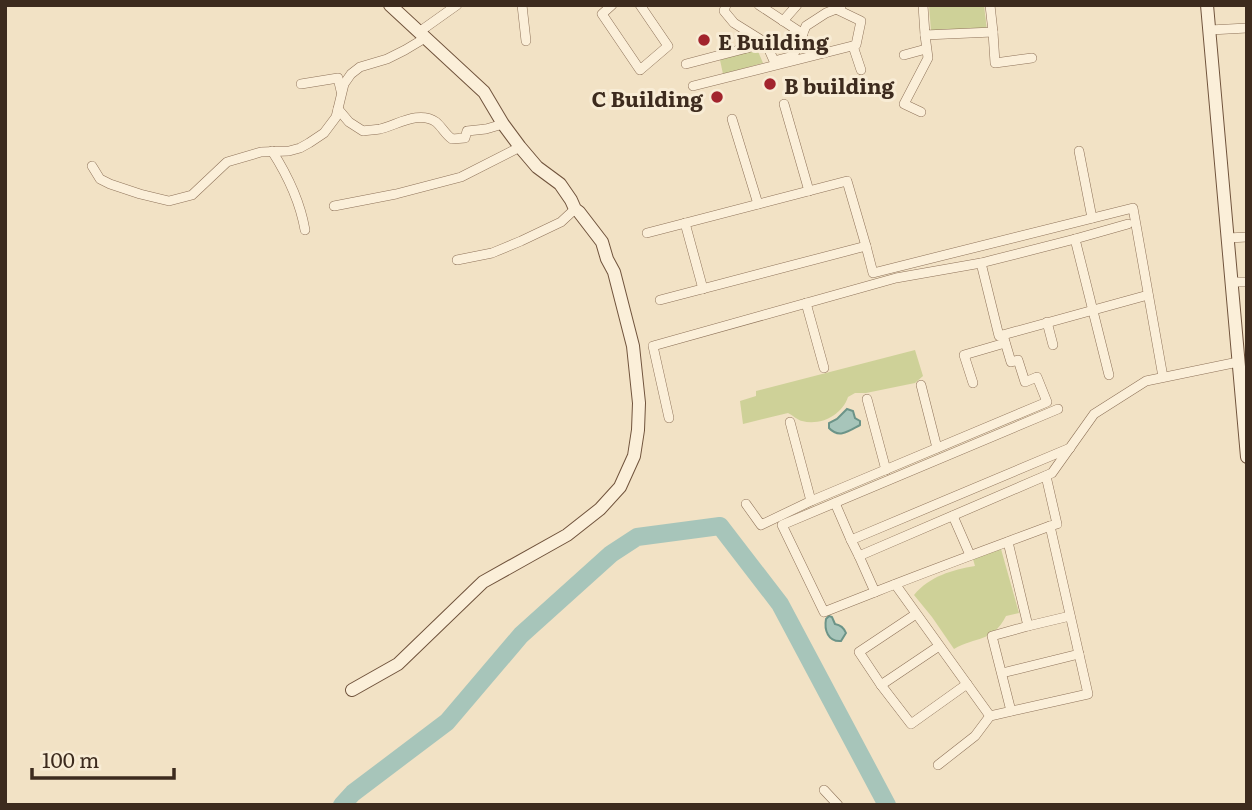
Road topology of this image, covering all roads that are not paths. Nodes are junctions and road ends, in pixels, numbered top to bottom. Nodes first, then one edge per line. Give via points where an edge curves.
1 (390, 5) edge
2 (457, 5) edge
3 (522, 5) edge
4 (612, 5) edge
5 (640, 5) edge
6 (726, 5) edge
7 (760, 5) edge
8 (797, 5) edge
9 (923, 5) edge
10 (990, 5) edge
11 (1207, 5) edge
12 (839, 7) edge
13 (783, 21) junction
14 (1247, 28) edge
15 (1210, 30) junction
16 (993, 32) junction
17 (803, 34) junction
18 (422, 35) junction
19 (925, 35) junction
20 (526, 41) dead end
21 (766, 43) junction
22 (853, 46) junction
23 (926, 49) junction
24 (904, 55) dead end
25 (1031, 58) dead end
26 (686, 64) dead end
27 (860, 70) dead end
28 (301, 84) dead end
29 (693, 86) dead end
30 (342, 93) junction
31 (784, 104) dead end
32 (338, 109) junction
33 (921, 112) dead end
34 (732, 119) dead end
35 (503, 124) junction
36 (520, 147) junction
37 (272, 151) junction
38 (1079, 151) dead end
39 (92, 166) dead end
40 (809, 191) junction
41 (758, 204) junction
42 (334, 206) dead end
43 (575, 209) junction
44 (1092, 218) junction
45 (685, 223) junction
46 (1128, 224) dead end
47 (305, 230) dead end
48 (647, 233) dead end
49 (1247, 237) edge
50 (1228, 238) junction
51 (1075, 239) junction
52 (866, 246) junction
53 (457, 260) dead end
54 (981, 263) junction
55 (1232, 282) junction
56 (1247, 282) edge
57 (703, 289) junction
58 (1148, 295) junction
59 (660, 300) dead end
60 (806, 303) junction
61 (1093, 310) junction
62 (1046, 322) junction
63 (1241, 331) edge
64 (1004, 339) junction
65 (1053, 345) dead end
66 (1238, 362) junction
67 (824, 368) dead end
68 (1109, 375) dead end
69 (1163, 377) junction
70 (973, 383) dead end
71 (920, 385) dead end
72 (867, 399) dead end
73 (1058, 409) dead end
74 (668, 418) dead end
75 (790, 422) dead end
76 (1071, 447) junction
77 (937, 448) junction
78 (1247, 457) edge
79 (886, 470) junction
80 (1046, 476) junction
81 (811, 501) junction
82 (835, 503) junction
83 (746, 504) dead end
84 (953, 516) junction
85 (1050, 526) junction
86 (851, 540) junction
87 (1008, 542) junction
88 (970, 555) junction
89 (859, 556) junction
90 (895, 584) junction
91 (874, 592) junction
92 (916, 614) junction
93 (1070, 616) junction
94 (1028, 626) junction
95 (939, 646) junction
96 (1079, 654) junction
97 (1002, 673) junction
98 (967, 684) junction
99 (881, 685) junction
100 (352, 690) dead end
101 (1011, 711) junction
102 (990, 716) junction
103 (938, 765) dead end
104 (824, 790) dead end
105 (838, 805) edge

1 - 18 street
2 - 18 street
3 - 20 street
4 - 5 street via 602,14 640,70 668,46
6 - 21 street via 724,11 734,23
7 - 13 street
8 - 13 street
9 - 19 street
10 - 16 street
11 - 15 street
12 - 17 street via 806,26
12 - 22 street via 861,21
13 - 17 street
14 - 15 street
15 - 50 street
16 - 19 street
16 - 25 street via 995,63
17 - 21 street via 793,56 774,61
18 - 30 street via 405,50 360,67
18 - 35 street via 484,92
19 - 23 street
21 - 26 street
22 - 27 street
22 - 29 street
23 - 24 street
23 - 33 street via 928,58 904,104
28 - 30 street via 338,78
30 - 32 street
31 - 40 street
32 - 35 street via 363,131 423,117 435,121 452,139
32 - 37 street via 331,125 309,143 289,151
34 - 41 street
35 - 36 street
36 - 42 street via 461,177
36 - 43 street via 560,184
37 - 39 street via 227,162 192,195 169,201 110,184
37 - 47 street via 286,173
38 - 44 street
40 - 41 street
40 - 52 street via 847,181
41 - 45 street
43 - 53 street via 561,222 521,241
43 - 100 street via 602,242 633,346 638,430 634,456 620,487 567,535 483,582 398,664
44 - 52 street via 873,273
44 - 58 street via 1133,208
45 - 48 street
45 - 57 street
46 - 51 street
49 - 50 street
50 - 55 street
51 - 54 street
51 - 61 street
52 - 57 street
54 - 60 street via 896,278
54 - 64 street via 999,336
55 - 56 street
55 - 63 street
57 - 59 street
58 - 61 street
58 - 69 street
60 - 67 street
60 - 74 street via 653,346
61 - 62 street
61 - 68 street
62 - 64 street
62 - 65 street
63 - 66 street
64 - 70 street via 964,355
64 - 77 street via 1010,362 1018,360 1025,382 1037,377 1047,402
66 - 69 street
66 - 78 street
69 - 76 street via 1146,381 1094,414
71 - 77 street
72 - 79 street
73 - 82 street
75 - 81 street
76 - 80 street
76 - 86 street
77 - 79 street
79 - 81 street
80 - 84 street
80 - 85 street via 1057,524
81 - 83 street via 761,525
82 - 86 street
82 - 91 street via 782,525 824,612
84 - 88 street
84 - 89 street
85 - 87 street
85 - 93 street
86 - 89 street
87 - 88 street
87 - 94 street
88 - 90 street
89 - 91 street
90 - 91 street
90 - 92 street
92 - 95 street
92 - 99 street via 859,652
93 - 94 street
93 - 96 street
94 - 97 street via 992,636
95 - 98 street
95 - 99 street
96 - 97 street
96 - 101 street via 1088,694
97 - 101 street
98 - 99 street via 911,724
98 - 102 street
101 - 102 street
102 - 103 street via 975,737
104 - 105 street

